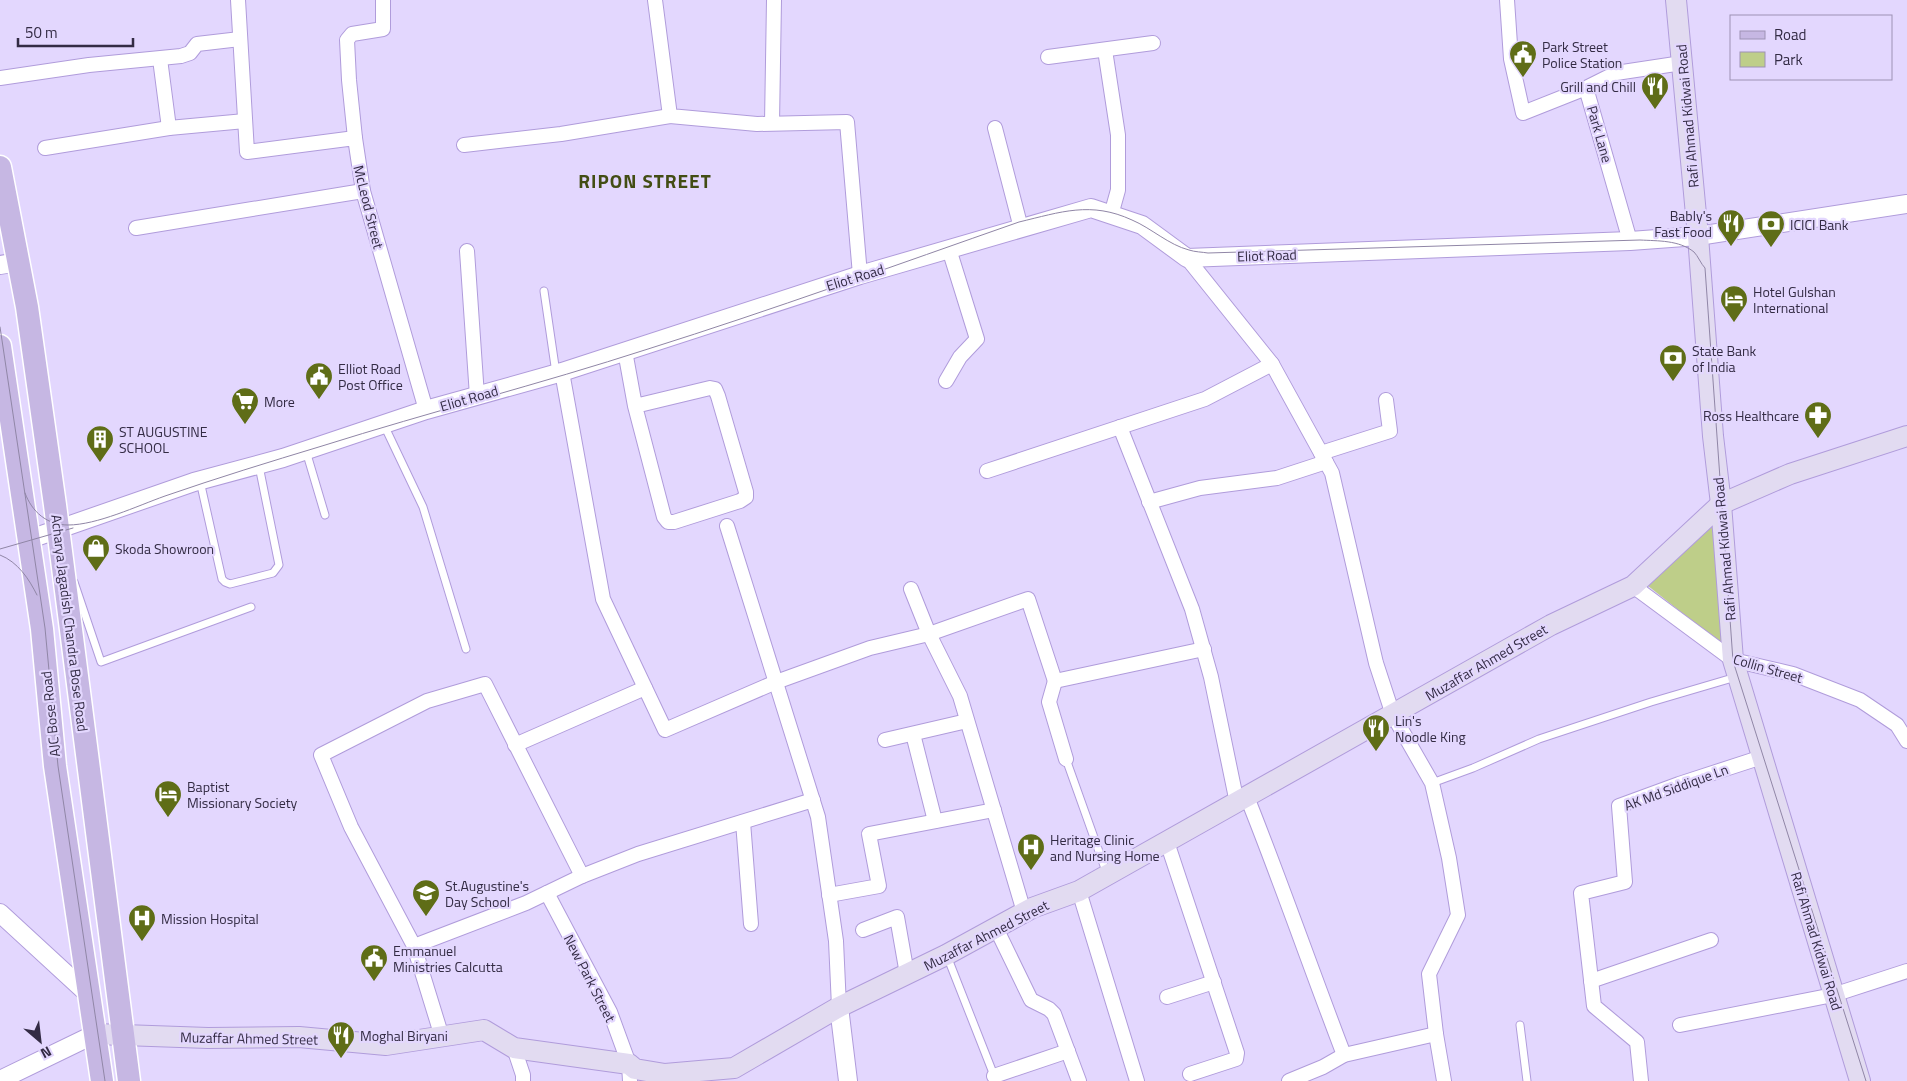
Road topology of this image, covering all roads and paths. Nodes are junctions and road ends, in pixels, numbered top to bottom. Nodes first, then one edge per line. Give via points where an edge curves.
1 (238, 0) edge
2 (383, 0) edge
3 (655, 0) edge
4 (774, 0) edge
5 (1507, 0) edge
6 (1676, 0) edge
7 (240, 39) junction
8 (1153, 43) dead end
9 (1105, 50) junction
10 (1048, 57) dead end
11 (160, 59) junction
12 (1682, 64) junction
13 (0, 78) edge
14 (1586, 88) junction
15 (670, 116) junction
16 (245, 120) junction
17 (772, 123) junction
18 (169, 128) junction
19 (995, 128) dead end
20 (354, 138) junction
21 (464, 145) dead end
22 (45, 148) dead end
23 (0, 167) edge
24 (363, 191) junction
25 (1907, 204) edge
26 (1111, 215) junction
27 (136, 228) dead end
28 (1021, 228) junction
29 (1698, 236) junction
30 (1630, 240) junction
31 (949, 249) junction
32 (467, 251) dead end
33 (1186, 258) junction
34 (9, 263) edge
35 (860, 275) junction
36 (544, 291) dead end
37 (0, 346) edge
38 (625, 351) junction
39 (1272, 364) junction
40 (559, 372) junction
41 (946, 381) dead end
42 (478, 396) junction
43 (1386, 400) dead end
44 (636, 406) junction
45 (426, 410) junction
46 (384, 424) junction
47 (1120, 427) junction
48 (1907, 436) edge
49 (306, 450) junction
50 (1324, 457) junction
51 (259, 464) junction
52 (987, 472) dead end
53 (200, 480) junction
54 (1149, 502) junction
55 (1721, 504) junction
56 (326, 515) dead end
57 (727, 526) dead end
58 (58, 529) junction
59 (30, 539) junction
60 (65, 581) junction
61 (1633, 586) junction
62 (912, 589) dead end
63 (251, 606) dead end
64 (929, 634) junction
65 (466, 649) dead end
66 (1204, 649) junction
67 (1735, 668) junction
68 (1055, 681) junction
69 (776, 682) junction
70 (645, 688) junction
71 (1393, 715) junction
72 (967, 721) junction
73 (912, 734) junction
74 (885, 740) dead end
75 (1907, 741) edge
76 (515, 745) junction
77 (1762, 757) junction
78 (1066, 759) joint
79 (1432, 783) junction
80 (813, 800) junction
81 (1242, 800) junction
82 (994, 810) junction
83 (935, 821) junction
84 (744, 822) junction
85 (1167, 842) junction
86 (1107, 875) junction
87 (582, 876) junction
88 (1079, 891) junction
89 (547, 893) junction
90 (829, 894) junction
91 (1024, 912) junction
92 (0, 913) edge
93 (751, 924) dead end
94 (996, 928) junction
95 (863, 930) dead end
96 (1711, 940) dead end
97 (414, 946) junction
98 (946, 955) junction
99 (1907, 971) edge
100 (907, 974) junction
101 (1592, 981) junction
102 (1214, 982) junction
103 (88, 994) junction
104 (1833, 995) junction
105 (1167, 997) dead end
106 (839, 1007) junction
107 (1520, 1025) dead end
108 (1680, 1025) dead end
109 (95, 1034) junction
110 (1436, 1034) junction
111 (123, 1035) junction
112 (442, 1036) junction
113 (514, 1048) junction
114 (1068, 1051) junction
115 (1344, 1055) junction
116 (629, 1072) edge
117 (1190, 1074) dead end
118 (709, 1076) edge
119 (995, 1079) edge
120 (0, 1080) edge
121 (102, 1081) edge
122 (129, 1081) edge
123 (523, 1081) edge
124 (848, 1081) edge
125 (1078, 1081) edge
126 (1137, 1081) edge
127 (1289, 1081) edge
128 (1444, 1081) edge
129 (1527, 1081) edge
130 (1641, 1081) edge
131 (1860, 1081) edge

1 - 7 street
2 - 20 street, McLeod Street via 382,29 352,34 348,40
3 - 15 street
4 - 17 street
5 - 14 street, Park Lane via 1511,59 1523,113
6 - 12 main road, Rafi Ahmad Kidwai Road
7 - 11 street via 197,44 190,53
7 - 16 street
8 - 9 street
9 - 10 street
9 - 26 street via 1118,134 1118,190
11 - 13 street
11 - 18 street
12 - 14 street via 1616,73
12 - 29 main road, Rafi Ahmad Kidwai Road
14 - 30 street, Park Lane
15 - 17 street
15 - 21 street via 561,134
16 - 18 street
16 - 20 street via 247,152
17 - 35 street via 847,122
18 - 22 street
19 - 28 street
20 - 24 street, McLeod Street
23 - 34 main road, Acharya Jagadish Chandra Bose Road
24 - 27 street
24 - 45 street, McLeod Street
25 - 29 street, Eliot Road
26 - 28 street, Eliot Road via 1091,208
26 - 33 street, Eliot Road via 1142,225
28 - 31 street, Eliot Road
29 - 30 street, Eliot Road
29 - 55 main road, Rafi Ahmad Kidwai Road
30 - 33 street, Eliot Road
31 - 35 street, Eliot Road
31 - 41 street via 977,339 960,357
32 - 42 street
33 - 39 street
34 - 58 main road, Acharya Jagadish Chandra Bose Road via 27,307
35 - 38 street, Eliot Road
36 - 40 lane
37 - 59 main road, AJC Bose Road
38 - 40 street, Eliot Road
38 - 44 street
39 - 47 street via 1205,399
39 - 50 street
40 - 42 street, Eliot Road
40 - 70 street via 603,599
42 - 45 street, Eliot Road
43 - 50 street via 1390,431
44 - 44 street via 715,389 746,497 668,522 664,517
45 - 46 street, Eliot Road
46 - 49 street, Eliot Road
46 - 65 lane via 423,507
47 - 52 street
47 - 54 street
48 - 55 main road, Muzaffar Ahmed Street via 1790,474
49 - 51 street, Eliot Road
49 - 56 lane
50 - 54 street via 1277,478 1200,488
50 - 71 street via 1332,473 1376,663
51 - 53 street, Eliot Road
51 - 53 lane via 280,565 273,573 230,584 225,582
53 - 58 street, Eliot Road
54 - 66 street via 1192,609
55 - 61 main road, Muzaffar Ahmed Street
55 - 67 main road, Rafi Ahmad Kidwai Road
57 - 69 street
58 - 59 street, Eliot Road
58 - 60 main road, Acharya Jagadish Chandra Bose Road
59 - 103 main road, AJC Bose Road via 55,766
60 - 63 lane via 74,580 101,662
60 - 111 main road, Acharya Jagadish Chandra Bose Road
61 - 67 street, Collin Street
61 - 71 main road, Muzaffar Ahmed Street via 1551,625
62 - 64 street
64 - 68 street via 1028,599
64 - 69 street via 870,648
64 - 72 street via 960,696
66 - 68 street
66 - 81 street
67 - 75 street, Collin Street via 1792,674 1860,700 1897,725
67 - 77 main road, Rafi Ahmad Kidwai Road
67 - 79 lane via 1651,702 1539,738
68 - 78 street via 1049,702
69 - 70 street via 665,730
69 - 80 street
70 - 76 street
71 - 79 street
71 - 81 main road, Muzaffar Ahmed Street
72 - 73 street
72 - 82 street
73 - 74 street
73 - 83 street
76 - 87 street
76 - 97 street via 485,684 427,701 321,755 351,827
77 - 101 street, AK Md Siddique Ln via 1619,806 1625,882 1581,893
77 - 104 main road, Rafi Ahmad Kidwai Road
78 - 86 lane
79 - 110 street via 1458,915 1429,974
80 - 84 street
80 - 90 street
81 - 85 main road, Muzaffar Ahmed Street
81 - 115 street via 1272,860
82 - 83 street
82 - 91 street
83 - 90 street via 869,834 879,886
84 - 87 street via 638,854
84 - 93 street
85 - 86 main road, Muzaffar Ahmed Street
85 - 102 street
86 - 88 main road, Muzaffar Ahmed Street
87 - 89 street
88 - 91 main road, Muzaffar Ahmed Street
88 - 126 street
89 - 97 street
89 - 116 street, New Park Street via 610,1012
90 - 106 street via 836,941
91 - 94 main road, Muzaffar Ahmed Street
92 - 103 street
94 - 98 main road, Muzaffar Ahmed Street
94 - 114 street via 1031,1000 1054,1014
95 - 100 street via 897,917
96 - 101 street
97 - 112 street
98 - 100 main road, Muzaffar Ahmed Street
98 - 119 lane
99 - 104 street
100 - 106 main road, Muzaffar Ahmed Street
101 - 130 street, AK Md Siddique Ln via 1594,1006 1637,1042
102 - 105 street
102 - 117 street via 1237,1056
103 - 109 main road, AJC Bose Road
104 - 108 street
104 - 131 main road, Rafi Ahmad Kidwai Road
106 - 118 main road, Muzaffar Ahmed Street via 734,1068
106 - 124 street
107 - 129 lane
109 - 111 main road, Muzaffar Ahmed Street
109 - 120 street
109 - 121 main road, AJC Bose Road
110 - 115 street
110 - 128 street
111 - 112 main road, Muzaffar Ahmed Street via 299,1037 386,1045
111 - 122 main road, Acharya Jagadish Chandra Bose Road
112 - 113 main road, Muzaffar Ahmed Street via 484,1030
113 - 116 main road, Muzaffar Ahmed Street
113 - 123 street
114 - 119 street
114 - 125 street
115 - 127 street
116 - 118 main road, Muzaffar Ahmed Street via 634,1068 665,1074

